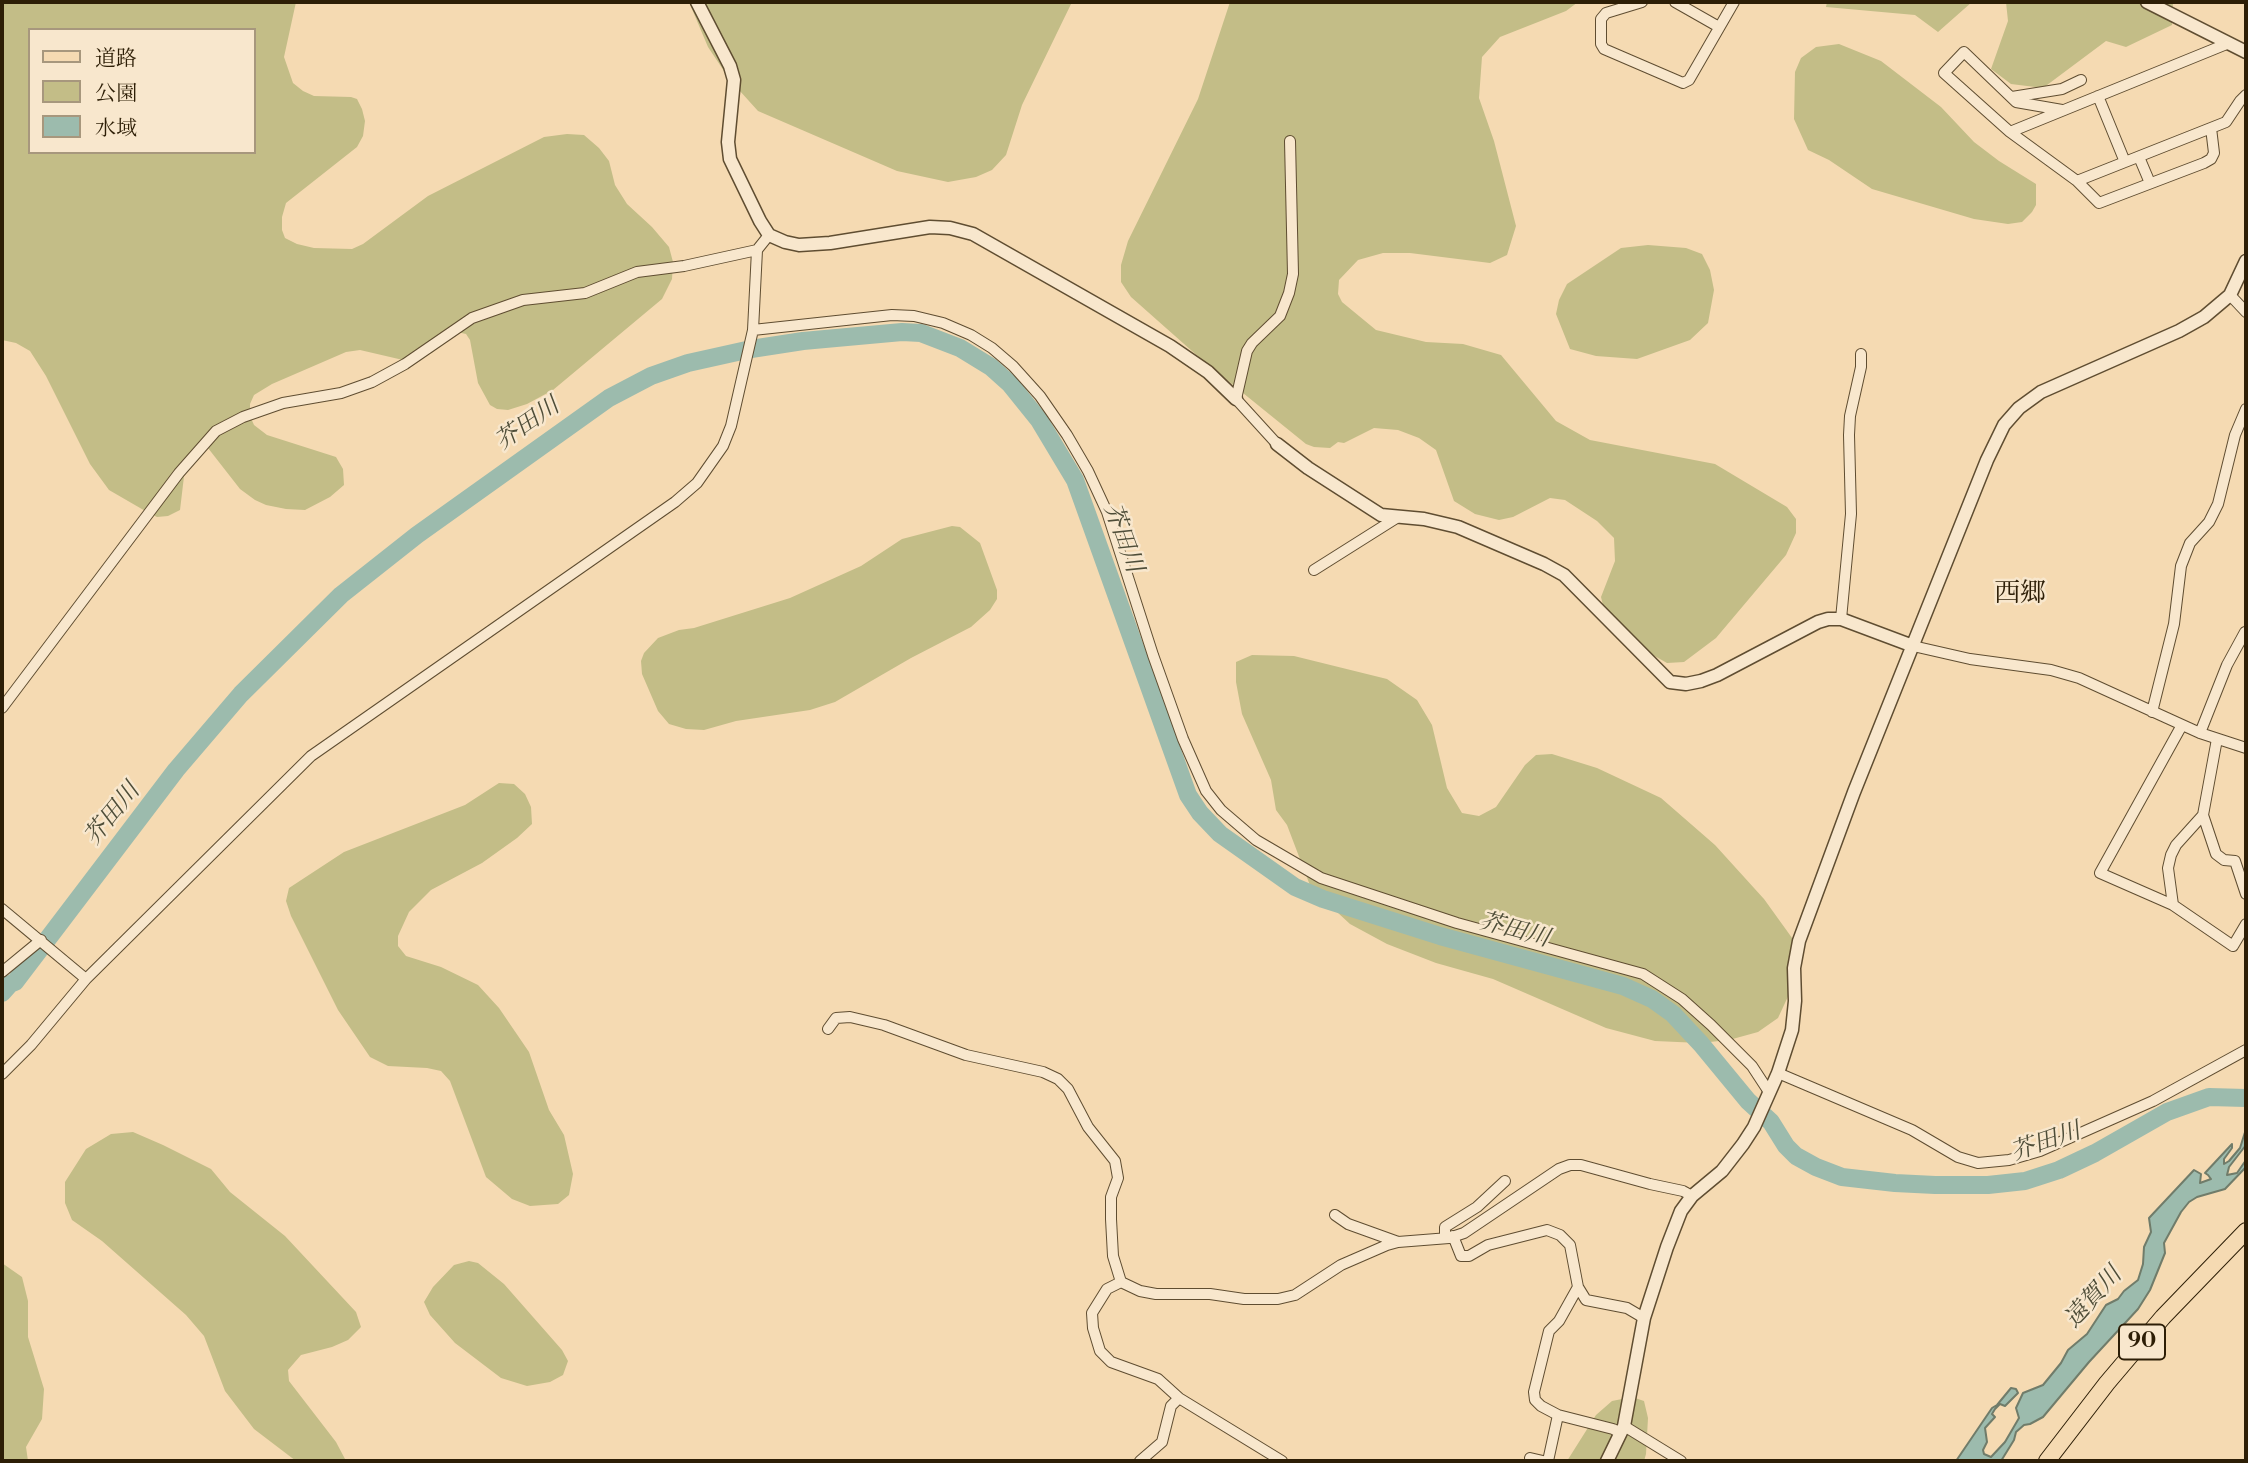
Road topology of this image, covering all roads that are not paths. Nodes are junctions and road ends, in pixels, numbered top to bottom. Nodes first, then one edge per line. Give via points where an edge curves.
1 (697, 2) edge
2 (1642, 2) edge
3 (1675, 2) edge
4 (1734, 2) edge
5 (2147, 2) edge
6 (1719, 27) junction
7 (2229, 43) junction
8 (2246, 52) edge
9 (2081, 80) dead end
10 (2246, 95) edge
11 (2098, 96) junction
12 (2012, 97) junction
13 (2062, 110) junction
14 (2211, 128) junction
15 (2010, 132) junction
16 (1290, 141) dead end
17 (2139, 157) junction
18 (2125, 162) junction
19 (2077, 181) junction
20 (2150, 183) junction
21 (769, 235) junction
22 (757, 250) junction
23 (2246, 261) edge
24 (2230, 295) junction
25 (2246, 312) edge
26 (753, 330) junction
27 (1861, 354) dead end
28 (1236, 399) junction
29 (2246, 409) edge
30 (1277, 444) joint
31 (1398, 517) junction
32 (1314, 570) dead end
33 (1841, 619) junction
34 (2245, 632) edge
35 (1913, 646) junction
36 (2, 708) edge
37 (2152, 712) junction
38 (2182, 725) junction
39 (2200, 733) junction
40 (2217, 739) junction
41 (2246, 748) edge
42 (2203, 816) junction
43 (2246, 894) edge
44 (2172, 905) junction
45 (2, 909) edge
46 (2246, 925) edge
47 (41, 940) junction
48 (2, 972) edge
49 (86, 979) junction
50 (828, 1028) dead end
51 (2246, 1050) edge
52 (1779, 1073) junction
53 (2, 1074) edge
54 (1769, 1092) junction
55 (1505, 1181) dead end
56 (1692, 1196) junction
57 (1335, 1215) dead end
58 (2246, 1231) edge
59 (1449, 1237) junction
60 (1398, 1242) junction
61 (1121, 1282) junction
62 (1578, 1287) junction
63 (1644, 1318) junction
64 (1179, 1398) junction
65 (1558, 1415) junction
66 (1623, 1430) junction
67 (1530, 1458) dead end
68 (1140, 1461) edge
69 (1282, 1461) edge
70 (1546, 1461) edge
71 (1607, 1461) edge
72 (1681, 1461) edge
73 (2047, 1461) edge

1 - 21 street via 734,80 730,159
2 - 6 street via 1606,13 1601,19 1604,50 1683,83
3 - 6 street
4 - 6 street
5 - 7 street
7 - 8 street
7 - 11 street
9 - 12 street via 2062,89
10 - 14 street via 2226,122
11 - 13 street
11 - 18 street
12 - 13 street via 2017,102
12 - 15 street via 1964,52 1944,73
13 - 15 street
14 - 17 street
14 - 20 street via 2211,159
15 - 19 street
16 - 28 street via 1291,284 1280,316 1247,351
17 - 18 street
17 - 20 street
18 - 19 street
19 - 20 street via 2099,203
21 - 22 street
21 - 28 street via 799,245 930,227 973,234 1170,346 1208,372
22 - 26 street
22 - 36 street via 637,272 585,293 523,300 472,318 372,382 341,393 283,403 216,431 179,472
23 - 24 street
24 - 25 street
24 - 35 street via 2179,331 2041,392 2019,408 2004,425 1987,460
26 - 49 street via 731,426 697,483 311,757
26 - 54 street via 914,316 943,323 992,348 1040,396 1088,471 1107,512 1184,739 1206,791 1221,810 1256,840 1321,878 1457,923 1643,974 1711,1025 1752,1066
27 - 33 street via 1850,416 1851,514
28 - 30 street
29 - 37 street via 2218,505 2190,543 2181,566 2174,624
30 - 31 street via 1381,515
31 - 32 street
31 - 33 street via 1458,527 1564,575 1670,682 1701,681 1818,622
33 - 35 street
34 - 39 street
35 - 37 street via 2070,675
35 - 52 street via 1799,941 1792,1030
37 - 38 street
38 - 39 street
38 - 44 street via 2100,873
39 - 40 street
40 - 41 street
40 - 42 street
42 - 43 street via 2216,854 2235,862
42 - 44 street via 2171,855
44 - 46 street via 2233,946
45 - 47 street
47 - 48 street
47 - 49 street
49 - 53 street
50 - 61 street via 836,1018 850,1017 1058,1079 1115,1161 1118,1178 1111,1197 1111,1219
51 - 52 street via 2153,1101 2040,1151 1978,1163
52 - 54 street
54 - 56 street via 1754,1127 1722,1171
55 - 59 street via 1477,1207 1445,1227
56 - 59 street via 1570,1164 1464,1233
56 - 63 street via 1676,1223
57 - 60 street
58 - 73 main road, 90 via 2155,1326
59 - 60 street
59 - 62 street via 1461,1256 1469,1256 1488,1245 1547,1230 1560,1235 1570,1245
60 - 61 street via 1341,1265 1295,1296 1278,1299 1156,1294
61 - 64 street via 1107,1289 1092,1313 1100,1351 1111,1362 1158,1378
62 - 63 street via 1587,1300 1628,1308
62 - 65 street via 1549,1331 1534,1392 1541,1406
63 - 66 street
64 - 68 street via 1171,1406 1162,1441
64 - 69 street
65 - 66 street
65 - 70 street
66 - 71 street
66 - 72 street
67 - 70 street

